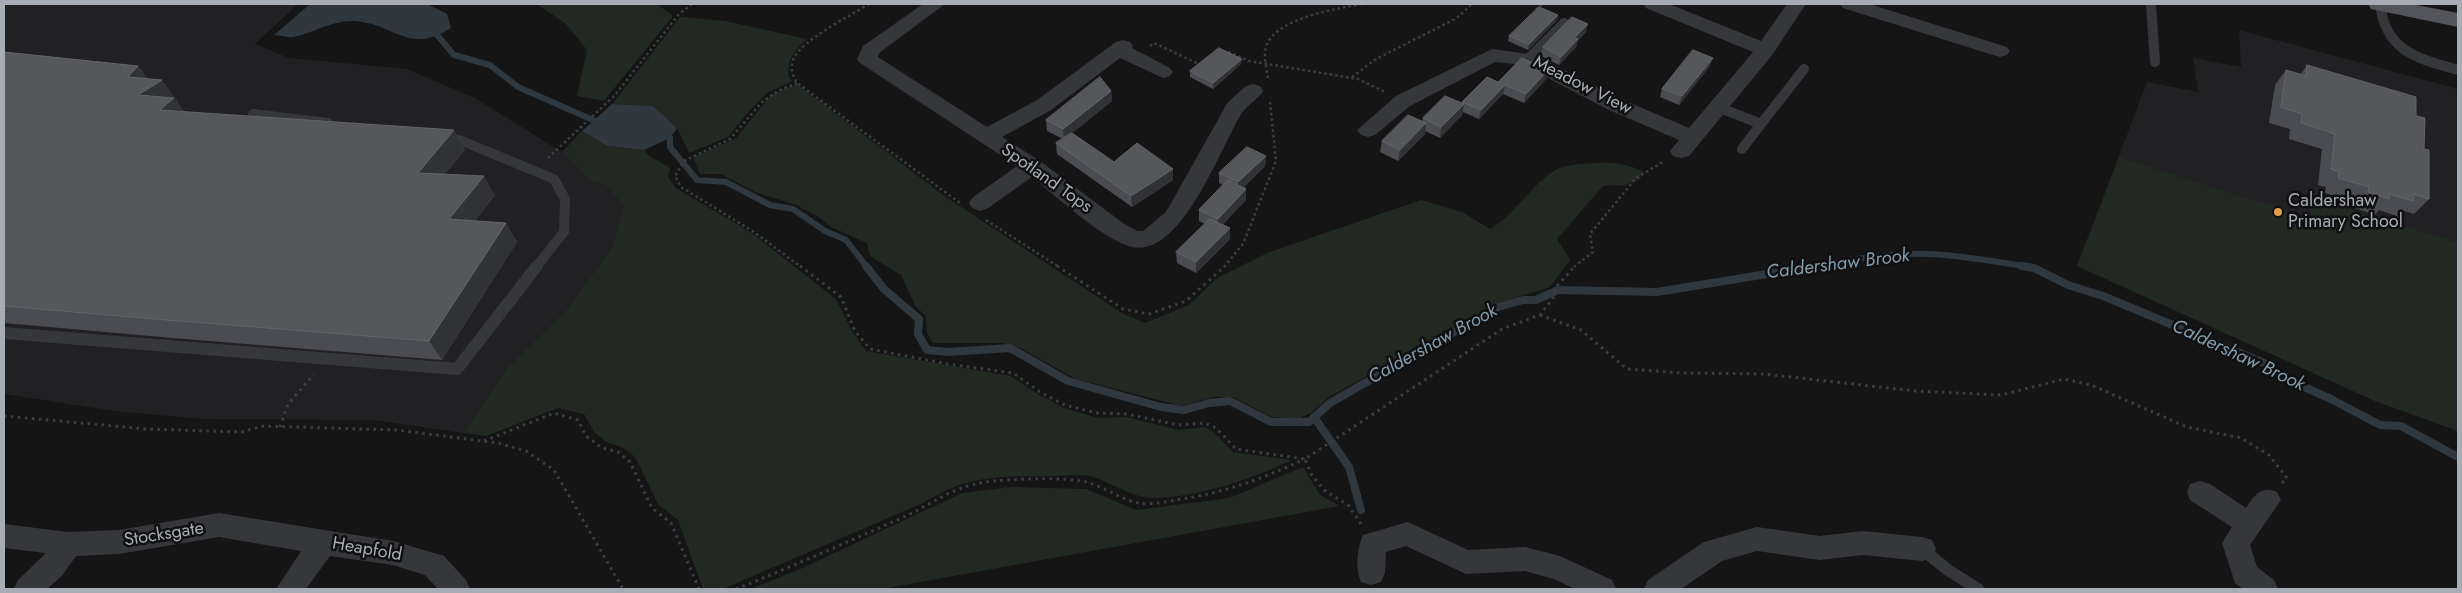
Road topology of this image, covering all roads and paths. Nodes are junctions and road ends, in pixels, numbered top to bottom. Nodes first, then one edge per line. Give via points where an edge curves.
1 (692, 4) edge
2 (869, 4) edge
3 (935, 4) edge
4 (1362, 4) edge
5 (1472, 4) edge
6 (1542, 4) edge
7 (1653, 4) edge
8 (1796, 4) edge
9 (1850, 4) edge
10 (2151, 4) edge
11 (2379, 4) edge
12 (1530, 16) edge
13 (2458, 20) edge
14 (1564, 23) edge
15 (1766, 50) junction
16 (2000, 51) dead end
17 (1216, 53) edge
18 (1528, 59) junction
19 (1205, 62) edge
20 (2155, 62) dead end
21 (1266, 64) junction
22 (1203, 67) edge
23 (1804, 69) dead end
24 (2458, 70) edge
25 (1163, 72) dead end
26 (1351, 78) junction
27 (796, 83) junction
28 (1264, 90) junction
29 (1403, 101) junction
30 (1720, 108) junction
31 (253, 114) edge
32 (339, 124) edge
33 (1761, 124) junction
34 (1368, 130) dead end
35 (434, 136) edge
36 (985, 137) junction
37 (1687, 145) junction
38 (1742, 149) dead end
39 (1032, 166) junction
40 (535, 171) junction
41 (973, 208) junction
42 (1540, 315) junction
43 (4, 333) edge
44 (327, 360) junction
45 (4, 416) edge
46 (280, 427) junction
47 (482, 442) junction
48 (1305, 459) junction
49 (2200, 492) dead end
50 (2266, 500) joint
51 (2249, 524) junction
52 (4, 536) edge
53 (323, 542) junction
54 (1373, 543) junction
55 (68, 544) junction
56 (1922, 549) joint
57 (1371, 573) dead end
58 (28, 589) edge
59 (290, 589) edge
60 (456, 589) edge
61 (623, 589) edge
62 (699, 589) edge
63 (736, 589) edge
64 (1602, 589) edge
65 (1658, 589) edge
66 (1978, 589) edge
67 (2264, 589) edge

1 - 40 path via 679,14 615,95
2 - 27 path via 802,48 796,55 791,72
3 - 36 street, Spotland Tops via 870,50 867,59
4 - 21 path via 1283,28 1266,48
5 - 26 path via 1458,18 1376,59
6 - 12 path
7 - 15 street
8 - 15 street
9 - 16 street
10 - 20 lane
11 - 13 main road
11 - 24 lane via 2386,31 2404,49
14 - 18 lane
15 - 30 street
17 - 21 path via 1228,51 1249,62
18 - 29 street, Meadow View via 1492,55
18 - 37 street, Meadow View
19 - 22 path
21 - 26 path
21 - 28 path
23 - 33 lane
25 - 36 street via 1120,47 1044,105
26 - 29 path
27 - 41 path via 901,162
27 - 48 path via 769,94 731,138 692,155 677,170 676,176 681,187 754,232 841,297 855,331 870,349 1013,373 1066,405 1096,413 1127,414 1178,425 1205,424 1216,428 1236,449
28 - 39 street, Spotland Tops via 1235,107 1174,217 1148,239 1134,239 1115,229
28 - 41 path via 1276,161 1243,244 1226,265 1186,301 1170,308 1149,314 1123,309
29 - 34 street, Meadow View
30 - 33 lane
30 - 37 street
31 - 32 lane
33 - 38 lane
35 - 40 lane via 462,141
36 - 39 street, Spotland Tops
37 - 42 path via 1636,178 1590,234 1593,252 1578,262 1556,287 1553,298
39 - 41 street
40 - 44 lane via 554,179 565,199 564,232 457,369
42 - 48 path via 1502,329
42 - 50 path via 1581,330 1627,369 1682,374 1764,374 1915,391 2001,395 2064,379 2091,385 2187,427 2241,438 2269,455 2287,478
43 - 44 lane
44 - 46 path via 290,398
45 - 46 path via 148,429 242,432 263,426
46 - 47 path via 397,430
47 - 61 path via 526,451 554,470
47 - 62 path via 554,413 578,420 586,436 602,448 618,452 630,462 652,508 670,523
48 - 54 path via 1311,474 1324,490 1348,505
48 - 63 path via 1247,484 1214,494 1163,502 1139,503 1088,482 1046,479 964,486 926,507
49 - 51 street
50 - 51 street
51 - 67 street via 2236,544 2245,574
52 - 55 street, Stocksgate
53 - 55 street, Stocksgate via 219,525 119,542
53 - 59 street, Heapfold
53 - 60 street, Heapfold via 393,552 434,565
54 - 57 street
54 - 64 street via 1408,534 1466,562 1525,559 1560,568
55 - 58 street via 52,567
56 - 65 street via 1863,543 1820,548 1757,539 1714,551
56 - 66 lane

